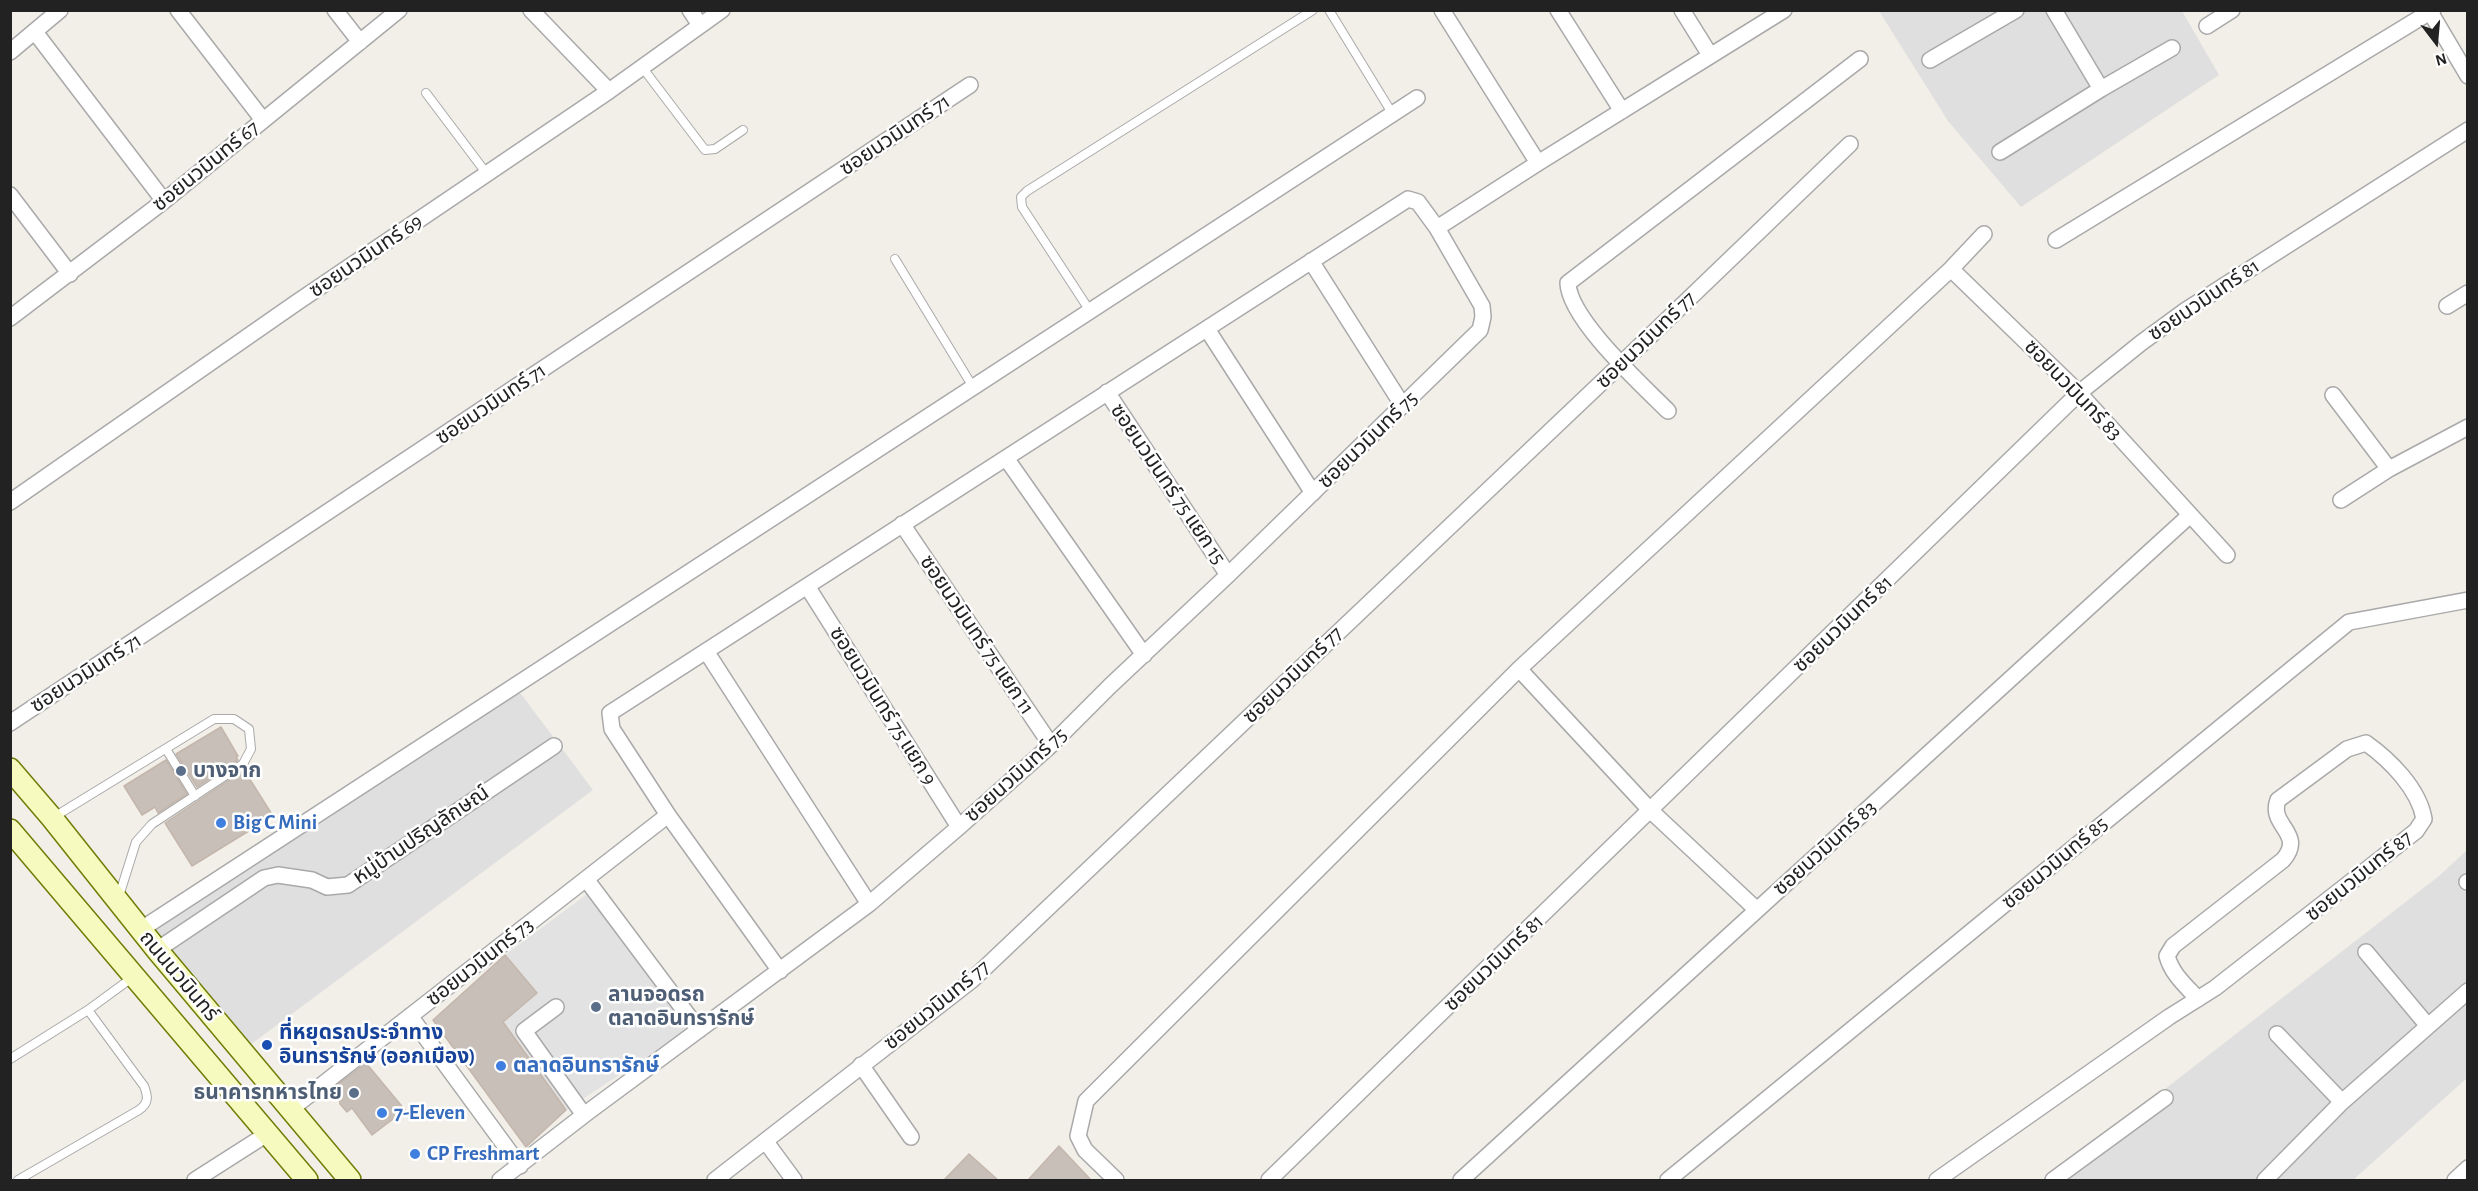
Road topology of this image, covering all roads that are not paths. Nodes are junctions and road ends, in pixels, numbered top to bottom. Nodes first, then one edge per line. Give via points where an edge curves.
1 (60, 10) edge
2 (178, 10) edge
3 (335, 10) edge
4 (399, 10) edge
5 (531, 10) edge
6 (690, 10) edge
7 (722, 10) edge
8 (1313, 10) edge
9 (1329, 10) edge
10 (1442, 10) edge
11 (1558, 10) edge
12 (1682, 10) edge
13 (1784, 10) edge
14 (2016, 10) edge
15 (2054, 10) edge
16 (2232, 10) edge
17 (2431, 11) edge
18 (700, 25) junction
19 (2207, 27) dead end
20 (34, 32) junction
21 (360, 42) junction
22 (2172, 48) dead end
23 (10, 52) edge
24 (1710, 55) junction
25 (1860, 59) dead end
26 (1930, 60) dead end
27 (642, 67) junction
28 (2468, 76) edge
29 (970, 85) dead end
30 (2100, 88) junction
31 (609, 91) junction
32 (426, 93) dead end
33 (1416, 98) dead end
34 (1622, 111) junction
35 (1392, 113) junction
36 (263, 120) junction
37 (743, 130) dead end
38 (2468, 130) edge
39 (1850, 144) dead end
40 (2000, 152) dead end
41 (1538, 162) junction
42 (487, 174) junction
43 (10, 195) edge
44 (164, 201) junction
45 (1437, 228) junction
46 (1984, 234) dead end
47 (2056, 240) dead end
48 (895, 259) dead end
49 (1311, 261) junction
50 (1951, 269) junction
51 (70, 274) junction
52 (2468, 293) edge
53 (2447, 306) dead end
54 (1090, 311) junction
55 (10, 318) edge
56 (1207, 329) junction
57 (1621, 364) junction
58 (974, 387) junction
59 (1107, 392) junction
60 (2079, 393) junction
61 (2333, 395) dead end
62 (1403, 406) junction
63 (1668, 411) dead end
64 (2468, 427) edge
65 (1006, 458) junction
66 (2389, 469) junction
67 (1313, 493) junction
68 (2341, 500) dead end
69 (10, 502) edge
70 (2189, 516) junction
71 (902, 524) junction
72 (2227, 555) dead end
73 (1228, 575) junction
74 (807, 586) junction
75 (2468, 600) edge
76 (706, 651) junction
77 (1144, 655) junction
78 (1519, 669) junction
79 (10, 723) edge
80 (1051, 745) junction
81 (554, 746) dead end
82 (166, 749) junction
83 (10, 768) edge
84 (195, 796) junction
85 (1651, 811) junction
86 (668, 814) junction
87 (52, 818) junction
88 (959, 827) junction
89 (10, 830) edge
90 (586, 879) junction
91 (118, 901) junction
92 (869, 904) junction
93 (1757, 910) junction
94 (140, 930) junction
95 (156, 950) junction
96 (2366, 952) dead end
97 (780, 971) junction
98 (135, 976) junction
99 (2468, 991) edge
100 (2198, 999) junction
101 (556, 1008) dead end
102 (88, 1010) junction
103 (410, 1016) junction
104 (2428, 1026) junction
105 (699, 1030) junction
106 (2277, 1034) dead end
107 (10, 1059) edge
108 (861, 1065) junction
109 (2164, 1098) dead end
110 (2342, 1102) junction
111 (291, 1109) junction
112 (584, 1115) junction
113 (267, 1134) junction
114 (911, 1137) dead end
115 (766, 1142) junction
116 (520, 1166) junction
117 (2468, 1168) edge
118 (18, 1180) edge
119 (195, 1180) edge
120 (307, 1180) edge
121 (350, 1180) edge
122 (501, 1180) edge
123 (715, 1180) edge
124 (794, 1180) edge
125 (1116, 1180) edge
126 (1269, 1180) edge
127 (1461, 1180) edge
128 (1668, 1180) edge
129 (1937, 1180) edge
130 (2053, 1180) edge
131 (2265, 1180) edge
132 (2455, 1180) edge

1 - 20 street
2 - 36 street
3 - 21 street
4 - 21 street, ซอยนวมินทร์ 67
5 - 31 street
6 - 18 street
7 - 18 street, ซอยนวมินทร์ 69
8 - 54 lane via 1021,197 1022,207
9 - 35 lane
10 - 41 street
11 - 34 street
12 - 24 street
13 - 24 street
14 - 26 street
15 - 30 street
16 - 19 street
17 - 28 street
17 - 47 street
18 - 27 street, ซอยนวมินทร์ 69
20 - 23 street
20 - 44 street
21 - 36 street, ซอยนวมินทร์ 67
22 - 30 street
24 - 34 street
25 - 57 street via 1568,283 1577,309
27 - 31 street, ซอยนวมินทร์ 69
27 - 37 lane via 705,150 715,149
29 - 79 street, ซอยนวมินทร์ 71
30 - 40 street
31 - 42 street, ซอยนวมินทร์ 69
32 - 42 lane
33 - 35 street
34 - 41 street
35 - 54 street
36 - 44 street, ซอยนวมินทร์ 67
38 - 60 street, ซอยนวมินทร์ 81 via 2186,310
39 - 57 street, ซอยนวมินทร์ 77
41 - 45 street
42 - 69 street, ซอยนวมินทร์ 69
43 - 51 street
44 - 51 street, ซอยนวมินทร์ 67
45 - 49 street via 1418,202 1408,199
45 - 62 street, ซอยนวมินทร์ 75 via 1482,306 1483,317 1480,330
46 - 50 street
48 - 58 lane
49 - 56 street
49 - 62 street
50 - 60 street, ซอยนวมินทร์ 83
50 - 78 street
51 - 55 street, ซอยนวมินทร์ 67
52 - 53 street
54 - 58 street
56 - 59 street
56 - 67 street
57 - 63 street
57 - 108 street, ซอยนวมินทร์ 77 via 972,980
58 - 94 street
59 - 65 street
59 - 73 street, ซอยนวมินทร์ 75 แยก 15
60 - 70 street, ซอยนวมินทร์ 83
60 - 85 street, ซอยนวมินทร์ 81
61 - 66 street
62 - 67 street, ซอยนวมินทร์ 75
64 - 66 street
65 - 71 street
65 - 77 street
66 - 68 street
67 - 73 street, ซอยนวมินทร์ 75
70 - 72 street, ซอยนวมินทร์ 83
70 - 93 street, ซอยนวมินทร์ 83
71 - 74 street
71 - 80 street, ซอยนวมินทร์ 75 แยก 11
73 - 77 street, ซอยนวมินทร์ 75
74 - 76 street
74 - 88 street, ซอยนวมินทร์ 75 แยก 9
75 - 128 street, ซอยนวมินทร์ 85 via 2349,622
76 - 86 street via 610,713 612,729
76 - 92 street
77 - 80 street, ซอยนวมินทร์ 75
78 - 85 street
78 - 125 street via 1086,1101 1078,1136 1085,1150
80 - 88 street, ซอยนวมินทร์ 75
81 - 95 street, หมู่บ้านปริญลักษณ์ via 348,885 327,887 312,880 278,875 264,878
82 - 84 lane
82 - 84 lane via 214,719 234,719 249,729 251,749 243,764
82 - 87 lane
83 - 87 main road, ถนนนวมินทร์
84 - 91 lane via 152,824 136,842
85 - 93 street
85 - 126 street, ซอยนวมินทร์ 81
86 - 90 street, ซอยนวมินทร์ 73
86 - 97 street
87 - 91 main road, ถนนนวมินทร์
88 - 92 street, ซอยนวมินทร์ 75
89 - 98 main road, ถนนนวมินทร์
90 - 103 street, ซอยนวมินทร์ 73
90 - 105 street
91 - 94 main road, ถนนนวมินทร์
92 - 97 street, ซอยนวมินทร์ 75
93 - 127 street, ซอยนวมินทร์ 83
94 - 95 main road, ถนนนวมินทร์
95 - 111 main road, ถนนนวมินทร์
96 - 104 street
97 - 105 street, ซอยนวมินทร์ 75
98 - 102 lane
98 - 113 main road, ถนนนวมินทร์
99 - 104 street
100 - 100 street, ซอยนวมินทร์ 87 via 2298,926 2416,831 2424,819 2416,795 2366,743 2347,749 2278,800 2276,812 2292,843 2290,852 2173,946 2167,956 2175,975
100 - 129 street, ซอยนวมินทร์ 87
101 - 112 street via 524,1031
102 - 107 lane
102 - 118 lane via 144,1086 147,1102
103 - 111 street, ซอยนวมินทร์ 73
103 - 116 street
104 - 110 street
105 - 112 street, ซอยนวมินทร์ 75
106 - 110 street
108 - 114 street
108 - 115 street, ซอยนวมินทร์ 77
109 - 130 street
110 - 131 street
111 - 121 main road, ถนนนวมินทร์
112 - 116 street, ซอยนวมินทร์ 75
113 - 119 street
113 - 120 main road, ถนนนวมินทร์
115 - 123 street, ซอยนวมินทร์ 77
115 - 124 street
116 - 122 street, ซอยนวมินทร์ 75
117 - 132 street

